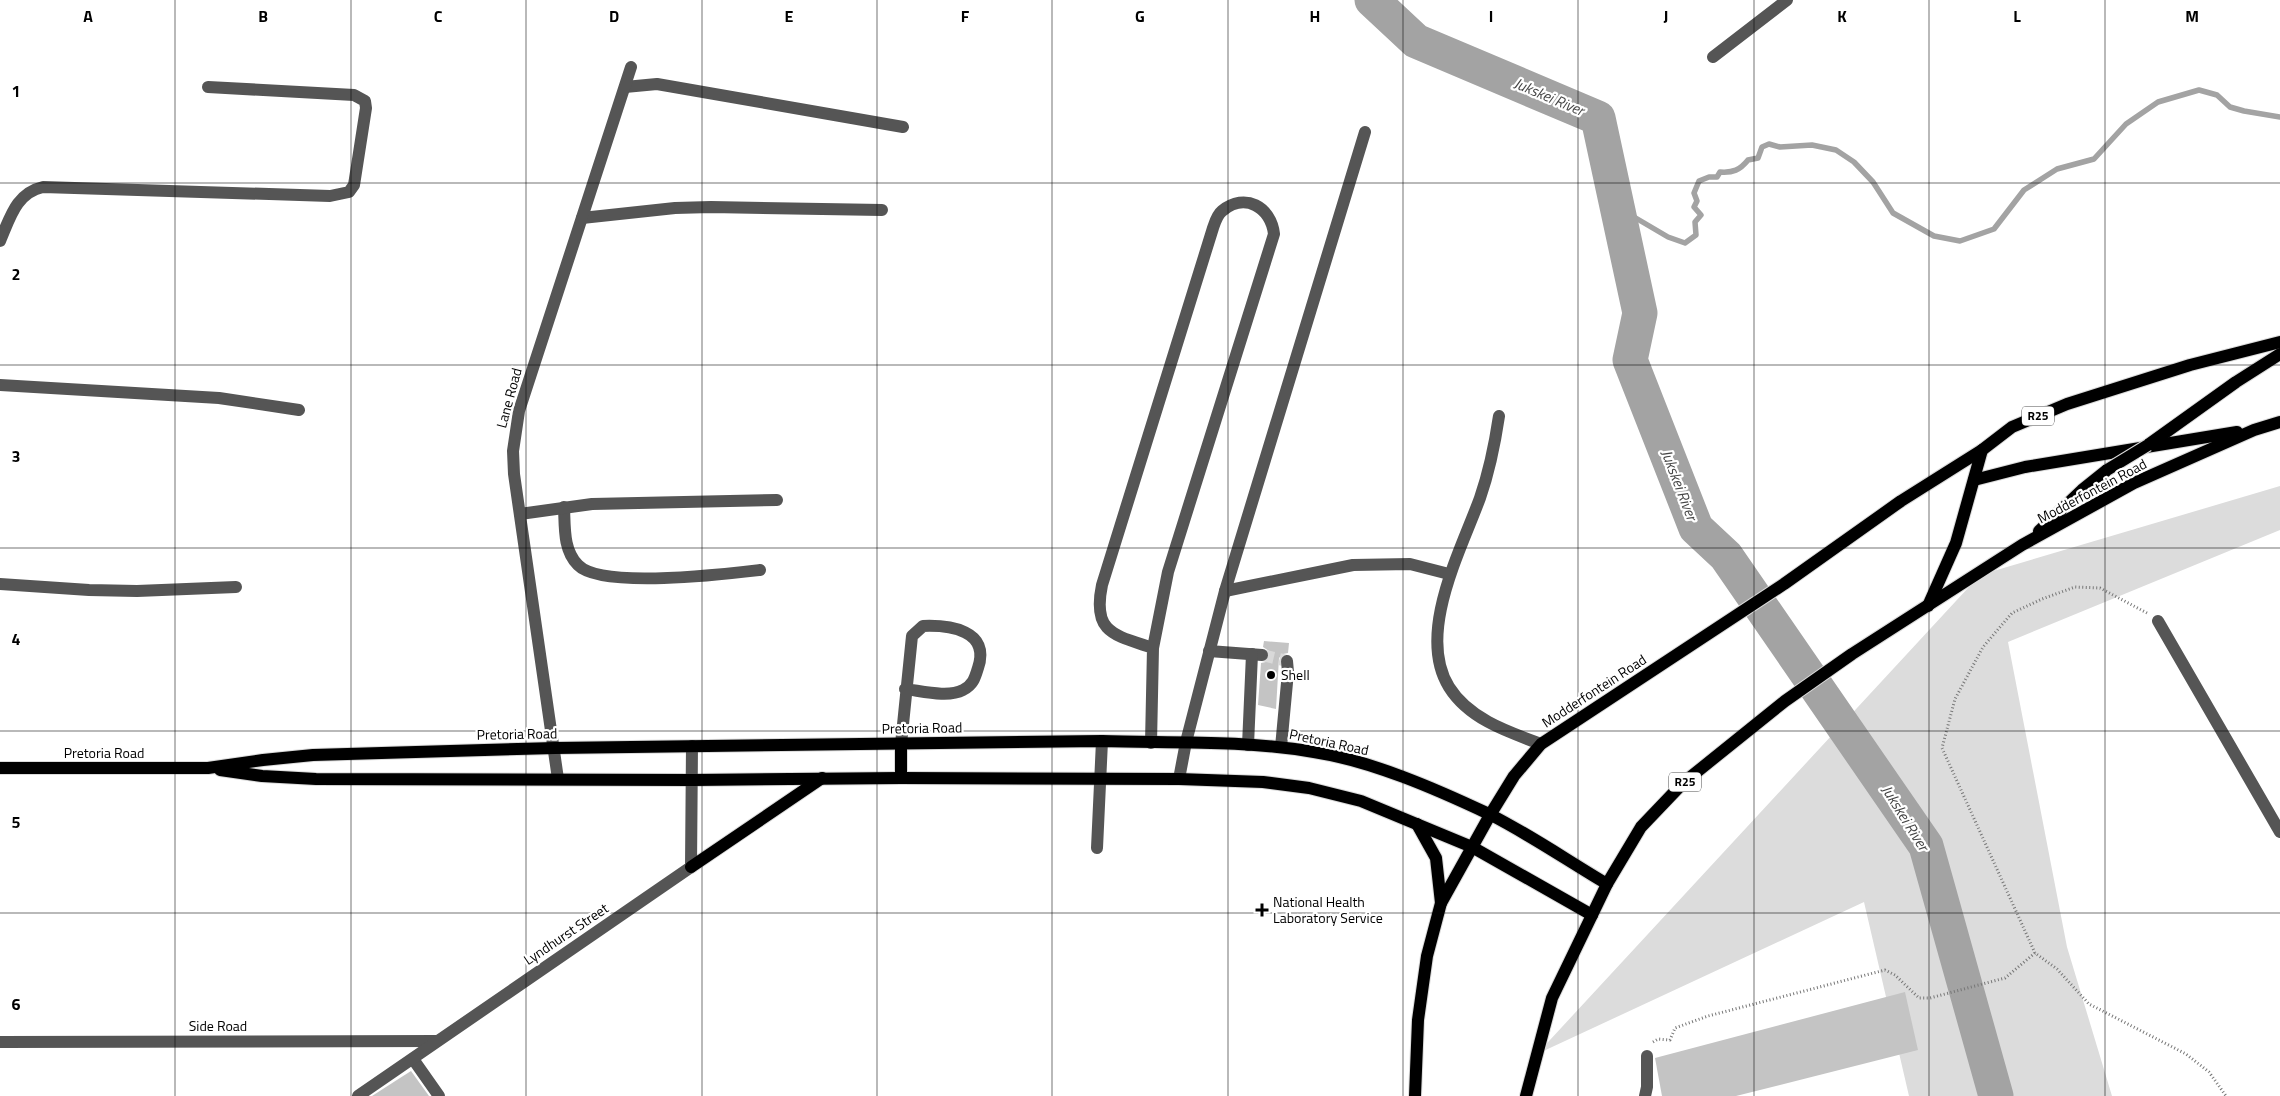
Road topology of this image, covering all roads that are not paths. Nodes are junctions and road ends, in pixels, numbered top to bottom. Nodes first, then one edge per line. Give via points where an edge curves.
1 (1787, 0) edge
2 (1713, 57) dead end
3 (631, 67) dead end
4 (625, 86) junction
5 (208, 87) dead end
6 (903, 127) dead end
7 (1365, 132) dead end
8 (882, 210) dead end
9 (582, 218) junction
10 (0, 241) edge
11 (2280, 342) edge
12 (2280, 354) edge
13 (0, 385) edge
14 (299, 410) dead end
15 (1500, 416) dead end
16 (2280, 422) edge
17 (2254, 430) junction
18 (1982, 450) junction
19 (1974, 480) junction
20 (778, 500) dead end
21 (564, 507) junction
22 (520, 514) junction
23 (2022, 545) junction
24 (760, 570) dead end
25 (1449, 574) junction
26 (0, 584) edge
27 (236, 587) dead end
28 (1225, 591) junction
29 (1928, 606) junction
30 (2158, 620) road end
31 (1153, 648) junction
32 (1210, 651) junction
33 (1287, 661) dead end
34 (905, 689) junction
35 (1102, 741) junction
36 (1186, 742) junction
37 (1152, 743) junction
38 (901, 744) junction
39 (1542, 744) junction
40 (1248, 745) junction
41 (692, 746) junction
42 (1281, 747) junction
43 (555, 748) junction
44 (0, 768) edge
45 (208, 768) junction
46 (822, 778) junction
47 (901, 778) junction
48 (558, 779) junction
49 (1099, 779) junction
50 (1180, 779) junction
51 (693, 780) junction
52 (1490, 815) junction
53 (1417, 824) junction
54 (2280, 832) edge
55 (1472, 847) junction
56 (1097, 848) dead end
57 (691, 866) junction
58 (1607, 884) junction
59 (1442, 903) junction
60 (1592, 915) junction
61 (437, 1041) junction
62 (0, 1042) edge
63 (1647, 1056) road end
64 (413, 1059) junction
65 (358, 1096) edge
66 (439, 1096) edge
67 (1415, 1096) edge
68 (1526, 1096) edge
69 (1645, 1096) edge

1 - 2 street
3 - 4 street, Lane Road
4 - 6 street via 657,84
4 - 9 street, Lane Road
5 - 10 street via 361,98 366,108 354,185 349,192 330,196 43,187 32,189 15,206
7 - 28 street
8 - 9 street via 711,207
9 - 22 street, Lane Road via 517,418 513,451
11 - 18 main road, Modderfontein Road / R25 via 2067,404 2012,427
12 - 23 main road, bridge via 2107,470
13 - 14 street via 219,398
15 - 25 street via 1480,496
16 - 17 main road, Modderfontein Road / R25
17 - 19 main road via 2025,468
17 - 23 main road, Modderfontein Road / R25 via 2134,483
18 - 19 main road
18 - 39 main road, Modderfontein Road / R25 via 1901,501 1784,584
19 - 29 main road via 1956,544
20 - 21 street
21 - 22 street
21 - 24 street via 568,548 579,567 590,573 691,578
22 - 43 street, Lane Road
23 - 29 main road, Modderfontein Road / R25
25 - 28 street via 1410,564 1353,564
25 - 39 street via 1443,597 1438,660 1449,688 1478,716
26 - 27 street via 137,591
28 - 32 street
29 - 58 main road, Modderfontein Road / R25 via 1785,701 1683,783 1641,827
30 - 54 street
31 - 31 street via 1116,636 1104,626 1099,610 1102,585 1217,218 1238,204 1254,204 1268,215 1274,234 1168,572
31 - 37 street
32 - 36 street
32 - 40 street via 1257,655
33 - 42 street
34 - 34 street via 912,636 916,630 940,625 959,628 971,636 981,660 973,682 962,691 941,693
34 - 38 street
35 - 37 main road, Pretoria Road
35 - 38 main road, Pretoria Road
35 - 49 street
36 - 37 main road, Pretoria Road
36 - 40 main road, Pretoria Road
36 - 50 street
38 - 41 main road, Pretoria Road
38 - 47 main road
39 - 52 main road, Modderfontein Road / R25 via 1514,776
40 - 42 main road, Pretoria Road
41 - 43 main road, Pretoria Road
41 - 51 street
42 - 52 main road, Pretoria Road via 1372,766
43 - 45 main road, Pretoria Road via 313,755
43 - 48 street, Lane Road
44 - 45 main road, Pretoria Road
45 - 48 main road, Pretoria Road via 316,780
46 - 47 main road, Pretoria Road
46 - 51 main road, Pretoria Road
46 - 57 main road
47 - 49 main road, Pretoria Road
48 - 51 main road, Pretoria Road
49 - 50 main road, Pretoria Road
49 - 56 street
50 - 53 main road, Pretoria Road via 1262,782 1309,788 1361,801
51 - 57 street
52 - 55 main road, Modderfontein Road / R25
52 - 58 main road, Pretoria Road
53 - 55 main road, Pretoria Road
53 - 59 main road via 1436,858
55 - 59 main road, Modderfontein Road / R25
55 - 60 main road, Pretoria Road
57 - 61 street, Lyndhurst Street
58 - 60 main road, Modderfontein Road / R25
59 - 67 main road, Modderfontein Road / R25 via 1427,956 1423,984
60 - 68 main road, Modderfontein Road / R25 via 1552,998
61 - 62 street, Side Road
61 - 64 street, Lyndhurst Street
63 - 69 street
64 - 65 street, Lyndhurst Street
64 - 66 street

